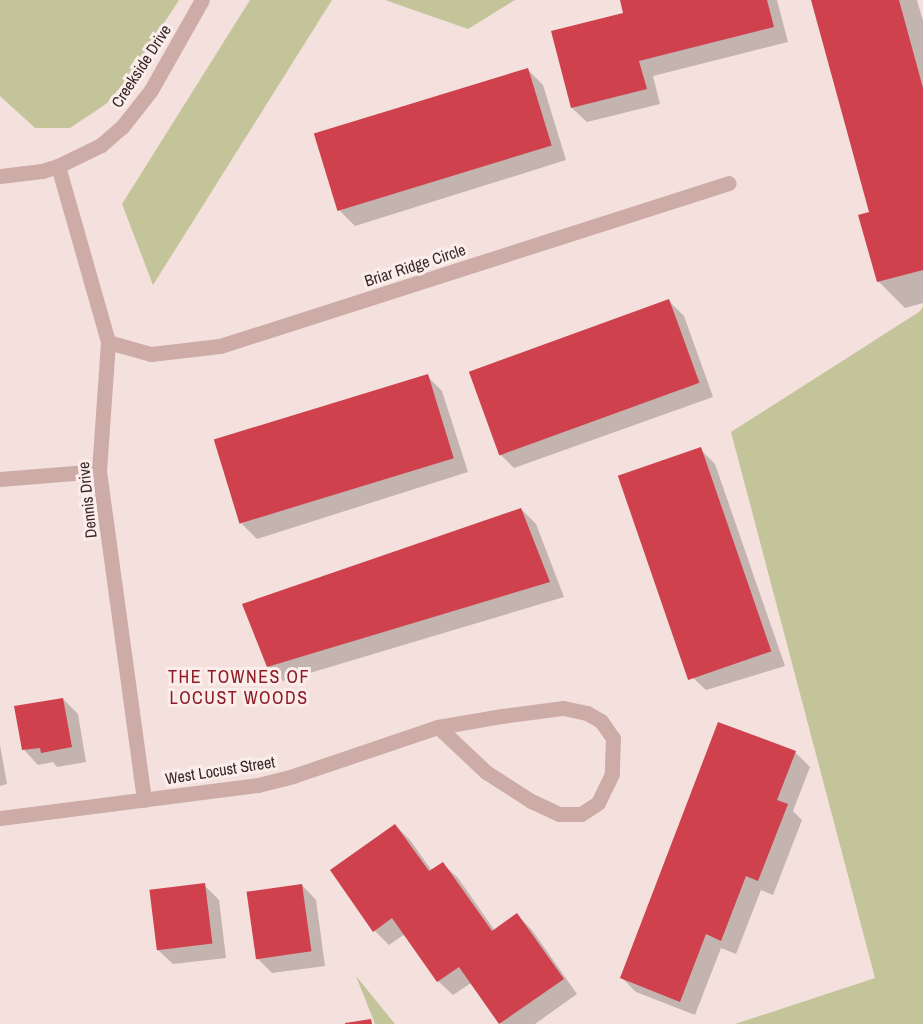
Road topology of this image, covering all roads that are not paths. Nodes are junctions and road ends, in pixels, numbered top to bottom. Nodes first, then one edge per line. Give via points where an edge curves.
1 (202, 0) edge
2 (58, 166) junction
3 (0, 176) edge
4 (729, 183) dead end
5 (108, 342) junction
6 (99, 471) junction
7 (0, 479) edge
8 (438, 728) junction
9 (144, 800) junction
10 (0, 818) edge

1 - 2 street, Creekside Drive via 151,90 122,127 101,145
2 - 3 street, Creekside Drive
2 - 5 street, Dennis Drive
4 - 5 street, Briar Ridge Circle via 220,346 152,354
5 - 6 street, Dennis Drive
6 - 7 street
6 - 9 street, Dennis Drive
8 - 8 street, West Locust Street via 563,708 587,713 601,721 613,738 612,774 598,803 581,814 559,814 486,772
8 - 9 street, West Locust Street via 293,777
9 - 10 street, West Locust Street

